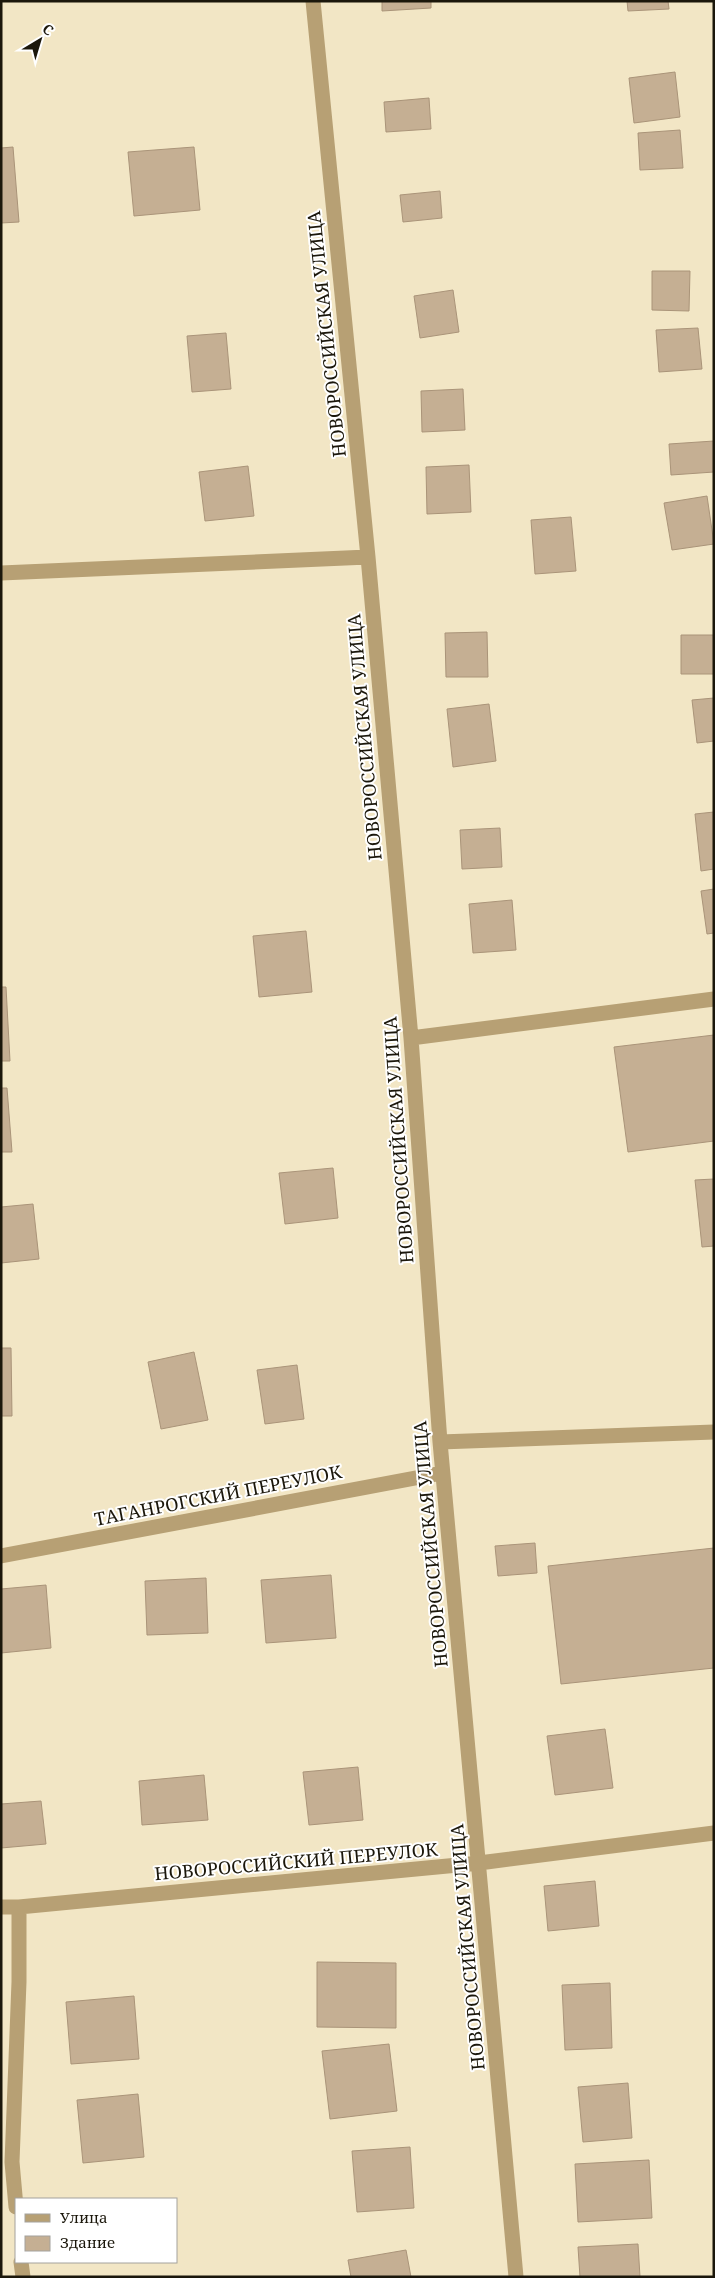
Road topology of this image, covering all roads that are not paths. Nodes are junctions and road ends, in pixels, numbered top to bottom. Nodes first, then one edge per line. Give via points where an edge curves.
1 (313, 1) edge
2 (368, 557) junction
3 (1, 573) edge
4 (714, 999) edge
5 (411, 1038) junction
6 (714, 1432) edge
7 (440, 1442) junction
8 (442, 1473) junction
9 (1, 1556) edge
10 (714, 1833) edge
11 (479, 1864) junction
12 (1, 1907) edge
13 (19, 1908) junction
14 (15, 2198) edge
15 (21, 2263) edge
16 (23, 2277) edge
17 (516, 2277) edge

1 - 2 street, НОВОРОССИЙСКАЯ УЛИЦА
2 - 3 street
2 - 5 street, НОВОРОССИЙСКАЯ УЛИЦА
4 - 5 street
5 - 7 street, НОВОРОССИЙСКАЯ УЛИЦА
6 - 7 street
7 - 8 street, НОВОРОССИЙСКАЯ УЛИЦА
8 - 9 street, ТАГАНРОГСКИЙ ПЕРЕУЛОК
8 - 11 street, НОВОРОССИЙСКАЯ УЛИЦА
10 - 11 street, НОВОРОССИЙСКИЙ ПЕРЕУЛОК
11 - 13 street, НОВОРОССИЙСКИЙ ПЕРЕУЛОК
11 - 17 street, НОВОРОССИЙСКАЯ УЛИЦА
12 - 13 street, НОВОРОССИЙСКИЙ ПЕРЕУЛОК
13 - 14 street via 12,2162
15 - 16 street

